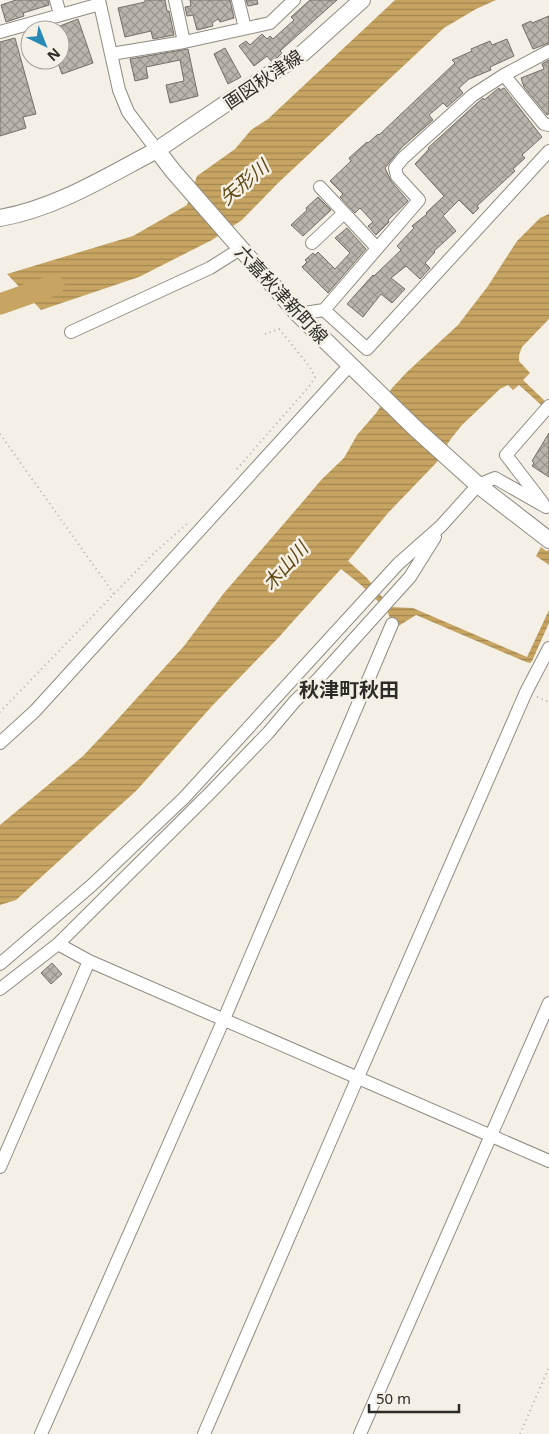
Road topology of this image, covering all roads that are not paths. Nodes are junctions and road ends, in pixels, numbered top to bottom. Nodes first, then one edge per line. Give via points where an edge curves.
1 (56, 0) edge
2 (174, 0) edge
3 (238, 0) edge
4 (294, 0) edge
5 (362, 0) edge
6 (99, 2) edge
7 (60, 14) junction
8 (245, 28) junction
9 (0, 32) edge
10 (184, 42) junction
11 (549, 52) edge
12 (111, 54) junction
13 (504, 75) junction
14 (549, 125) edge
15 (157, 150) junction
16 (549, 151) edge
17 (320, 187) dead end
18 (344, 213) junction
19 (0, 218) edge
20 (312, 243) dead end
21 (377, 248) junction
22 (240, 249) junction
23 (324, 310) junction
24 (298, 314) junction
25 (71, 332) dead end
26 (350, 365) junction
27 (549, 406) edge
28 (478, 485) junction
29 (548, 508) edge
30 (441, 526) junction
31 (549, 540) edge
32 (392, 624) dead end
33 (549, 648) edge
34 (0, 743) edge
35 (58, 944) junction
36 (89, 961) junction
37 (0, 964) edge
38 (0, 989) edge
39 (549, 1003) edge
40 (224, 1019) junction
41 (358, 1077) junction
42 (492, 1135) junction
43 (549, 1161) edge
44 (0, 1167) edge
45 (41, 1434) edge
46 (204, 1434) edge
47 (360, 1434) edge

1 - 7 street
2 - 10 street
3 - 8 street
4 - 8 street via 270,23
5 - 15 main road, 画図秋津線 via 303,53
6 - 7 street
6 - 12 street
7 - 9 street
8 - 10 street
10 - 12 street
11 - 13 street
12 - 15 street via 128,112
13 - 14 street via 544,124
13 - 21 street via 473,95 395,168 397,176 419,200
15 - 19 main road via 64,199
15 - 22 main road, 六嘉秋津新町線
16 - 23 street via 367,348
17 - 18 street
18 - 20 street
18 - 21 street
21 - 23 street
22 - 24 main road, 六嘉秋津新町線
22 - 25 street via 210,268
23 - 24 street
24 - 26 main road, 六嘉秋津新町線
26 - 28 main road, 六嘉秋津新町線
26 - 34 street via 35,711
27 - 29 street via 506,455
28 - 29 street via 495,478
28 - 30 street
28 - 31 main road, 六嘉秋津新町線
30 - 35 street via 410,577 319,678 210,793
30 - 37 street via 398,564 184,798 92,886
32 - 40 street
33 - 41 street via 526,692
35 - 36 street
35 - 38 street
36 - 40 street
36 - 44 street
39 - 42 street
40 - 41 street
40 - 45 street
41 - 42 street
41 - 46 street
42 - 43 street
42 - 47 street

